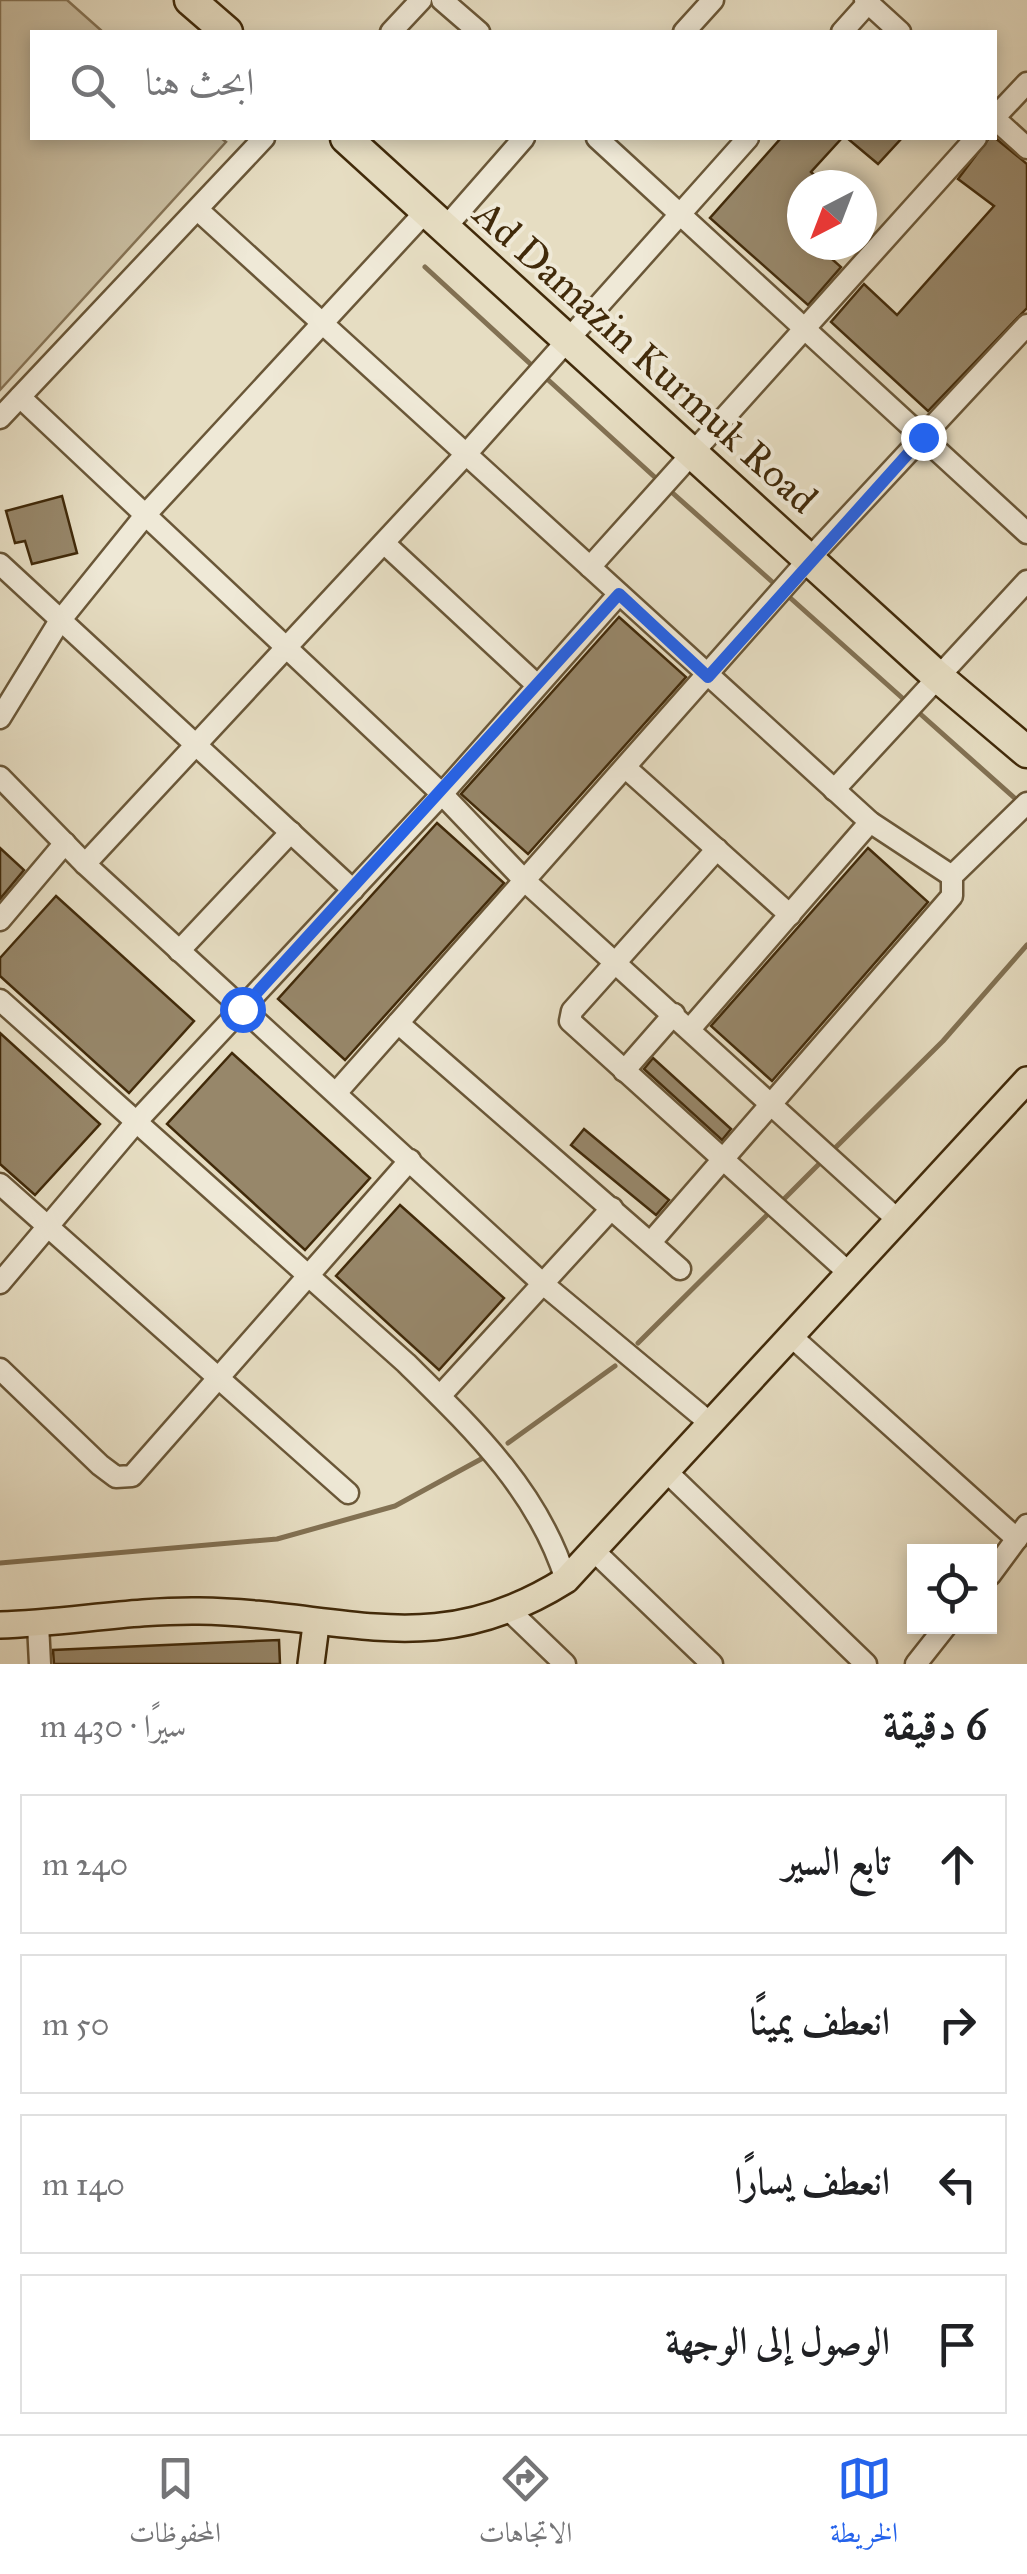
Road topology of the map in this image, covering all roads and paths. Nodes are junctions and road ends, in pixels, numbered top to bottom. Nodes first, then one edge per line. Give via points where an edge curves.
1 (190, 0) edge
2 (420, 0) edge
3 (442, 0) edge
4 (714, 0) edge
5 (866, 2) edge
6 (225, 30) edge
7 (393, 30) edge
8 (477, 30) edge
9 (686, 30) edge
10 (844, 30) edge
11 (898, 30) edge
12 (1027, 83) edge
13 (997, 115) edge
14 (997, 121) edge
15 (262, 140) edge
16 (348, 140) edge
17 (522, 140) edge
18 (599, 140) edge
19 (746, 140) edge
20 (974, 140) edge
21 (1027, 148) edge
22 (198, 210) junction
23 (680, 214) junction
24 (436, 219) junction
25 (324, 324) junction
26 (1027, 325) edge
27 (803, 330) junction
28 (566, 339) junction
29 (20, 397) junction
30 (0, 418) edge
31 (923, 437) junction
32 (468, 453) junction
33 (693, 455) junction
34 (147, 513) junction
35 (1027, 532) edge
36 (384, 543) junction
37 (809, 560) junction
38 (0, 564) edge
39 (590, 567) junction
40 (1027, 581) edge
41 (619, 594) junction
42 (60, 622) junction
43 (284, 650) junction
44 (937, 676) junction
45 (708, 677) junction
46 (537, 685) junction
47 (0, 718) edge
48 (198, 745) junction
49 (1027, 752) edge
50 (626, 768) junction
51 (0, 777) edge
52 (834, 790) junction
53 (442, 794) junction
54 (1027, 804) edge
55 (870, 822) junction
56 (291, 832) junction
57 (65, 843) junction
58 (717, 850) junction
59 (85, 864) junction
60 (952, 876) junction
61 (525, 880) junction
62 (353, 890) junction
63 (790, 914) junction
64 (0, 920) edge
65 (179, 950) junction
66 (618, 963) junction
67 (0, 1000) edge
68 (242, 1009) junction
69 (674, 1014) junction
70 (398, 1022) junction
71 (690, 1029) junction
72 (624, 1071) junction
73 (1027, 1080) edge
74 (336, 1094) junction
75 (770, 1105) junction
76 (137, 1121) junction
77 (410, 1160) junction
78 (723, 1160) junction
79 (0, 1184) edge
80 (612, 1208) junction
81 (899, 1220) junction
82 (49, 1227) junction
83 (651, 1242) junction
84 (680, 1269) dead end
85 (850, 1274) junction
86 (310, 1277) junction
87 (0, 1282) edge
88 (542, 1283) junction
89 (792, 1336) junction
90 (0, 1370) edge
91 (220, 1380) junction
92 (440, 1396) junction
93 (710, 1423) junction
94 (668, 1472) junction
95 (348, 1492) dead end
96 (1022, 1532) edge
97 (593, 1550) junction
98 (997, 1566) edge
99 (566, 1580) junction
100 (515, 1616) junction
101 (38, 1624) junction
102 (0, 1625) edge
103 (316, 1625) junction
104 (940, 1634) edge
105 (40, 1664) edge
106 (310, 1664) edge
107 (565, 1664) edge
108 (712, 1664) edge
109 (866, 1664) edge
110 (916, 1664) edge

1 - 6 highway
2 - 7 street
3 - 8 street
4 - 9 street
5 - 10 street
5 - 11 street
12 - 13 street
14 - 21 street
15 - 22 street
16 - 24 highway, Ad Damazin Kurmuk Road
17 - 24 street
18 - 23 street
19 - 23 street
20 - 27 street
22 - 25 street
22 - 29 street
23 - 27 street
23 - 28 street
24 - 25 street
24 - 28 highway, Ad Damazin Kurmuk Road
25 - 32 street
25 - 34 street
26 - 31 street
27 - 31 street
27 - 33 street
28 - 32 street
28 - 33 highway, Ad Damazin Kurmuk Road
29 - 30 street
29 - 34 street
31 - 35 street
31 - 37 street
32 - 36 street
32 - 39 street
33 - 37 highway, Ad Damazin Kurmuk Road
33 - 39 street
34 - 42 street
34 - 43 street
36 - 43 street
36 - 46 street
37 - 44 highway, Ad Damazin Kurmuk Road
37 - 45 street
38 - 42 street
39 - 41 street
40 - 44 street
41 - 45 street
41 - 46 street
42 - 47 street
42 - 48 street
43 - 48 street
43 - 53 street
44 - 49 highway, Ad Damazin Kurmuk Road
44 - 52 street
45 - 50 street
45 - 52 street
46 - 53 street
48 - 56 street
48 - 59 street
50 - 58 street
50 - 61 street
51 - 57 street
52 - 55 street
53 - 61 street
53 - 62 street
54 - 60 street
55 - 60 street
55 - 63 street
56 - 62 street
56 - 65 street
57 - 59 street
57 - 64 street
58 - 63 street
58 - 66 street
59 - 65 street
60 - 75 street via 952,896
61 - 66 street
61 - 70 street
62 - 68 street
63 - 71 street
65 - 68 street
66 - 69 street
66 - 72 street via 570,1021
67 - 76 street
68 - 74 street
68 - 76 street
69 - 71 street
69 - 72 street
70 - 74 street
70 - 80 street
71 - 75 street
72 - 78 street
73 - 81 main road
74 - 77 street
75 - 78 street
75 - 81 street
76 - 82 street
76 - 86 street
77 - 86 street
77 - 88 street
78 - 83 street
78 - 85 street
79 - 82 street
80 - 83 street
80 - 88 street
81 - 85 main road
82 - 87 street
82 - 91 street
83 - 84 street
85 - 89 main road
86 - 91 street
86 - 92 street
88 - 92 street
88 - 93 street
89 - 93 main road
89 - 96 street
90 - 91 street via 100,1464 125,1478 139,1471
91 - 95 street
92 - 99 street via 515,1479 546,1525
93 - 94 main road
94 - 97 main road
94 - 109 street
96 - 98 street
97 - 99 main road
97 - 108 street
99 - 100 main road
100 - 103 main road via 416,1639
100 - 107 street
101 - 102 main road
101 - 103 main road via 196,1610
101 - 105 street
103 - 106 main road
104 - 110 street

